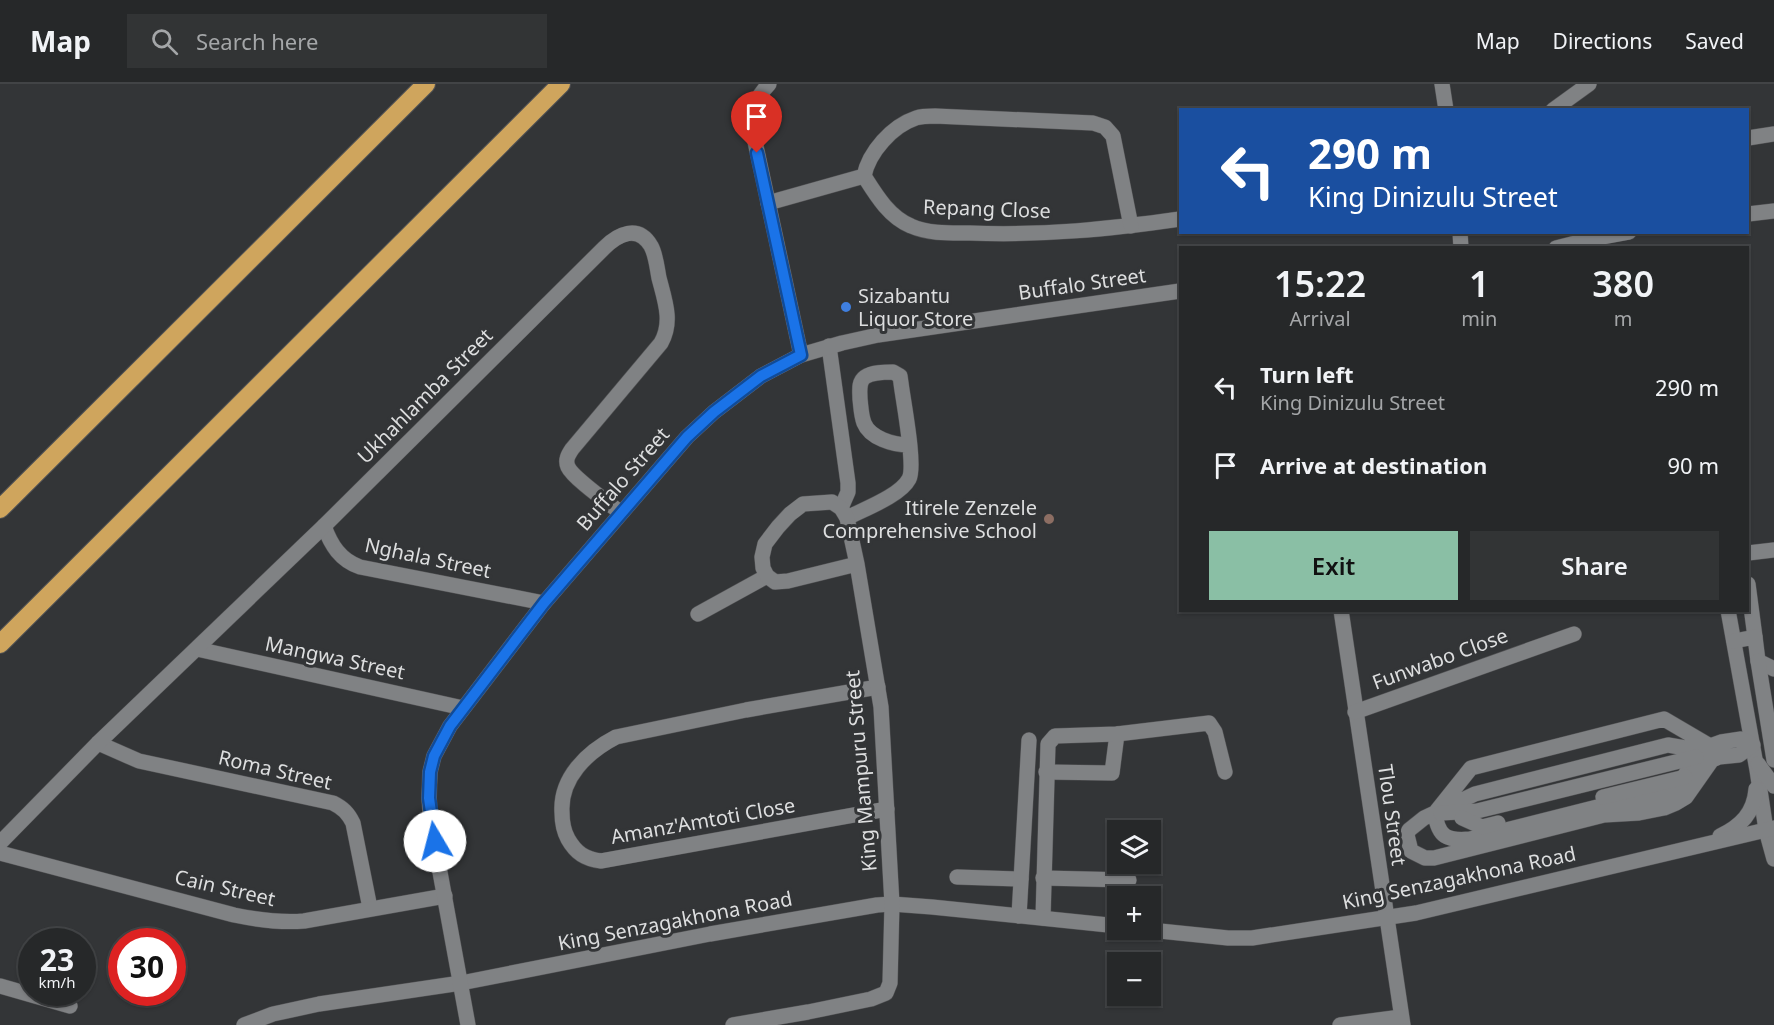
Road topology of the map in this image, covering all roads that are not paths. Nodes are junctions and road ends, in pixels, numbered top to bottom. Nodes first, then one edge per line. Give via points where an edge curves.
1 (426, 84) edge
2 (561, 84) edge
3 (769, 84) edge
4 (1442, 84) edge
5 (1589, 84) edge
6 (1446, 108) edge
7 (1557, 108) edge
8 (1774, 134) edge
9 (1749, 138) edge
10 (864, 176) junction
11 (768, 203) junction
12 (1774, 211) edge
13 (1749, 214) edge
14 (1179, 219) edge
15 (1131, 226) junction
16 (1618, 234) edge
17 (1564, 246) edge
18 (1179, 291) edge
19 (829, 346) junction
20 (801, 355) junction
21 (909, 445) junction
22 (0, 509) edge
23 (621, 513) junction
24 (844, 513) junction
25 (324, 526) junction
26 (1774, 550) edge
27 (1749, 553) edge
28 (856, 564) junction
29 (767, 576) junction
30 (1749, 592) edge
31 (544, 603) junction
32 (1341, 612) edge
33 (1728, 612) edge
34 (698, 614) dead end
35 (1574, 634) dead end
36 (1755, 637) junction
37 (1734, 641) junction
38 (0, 644) edge
39 (197, 649) junction
40 (1758, 661) junction
41 (1774, 669) edge
42 (878, 687) junction
43 (463, 708) junction
44 (1355, 712) junction
45 (1117, 734) junction
46 (1029, 740) dead end
47 (98, 743) junction
48 (1755, 758) junction
49 (1697, 759) junction
50 (1774, 760) edge
51 (1046, 772) junction
52 (1225, 772) dead end
53 (1774, 786) edge
54 (887, 809) junction
55 (1435, 813) junction
56 (1770, 829) edge
57 (0, 843) edge
58 (1707, 843) junction
59 (0, 853) edge
60 (1774, 859) edge
61 (957, 877) dead end
62 (1043, 878) junction
63 (1021, 879) junction
64 (1129, 880) dead end
65 (445, 896) junction
66 (892, 904) junction
67 (370, 908) junction
68 (1019, 916) junction
69 (1043, 918) junction
70 (1386, 918) junction
71 (1107, 926) edge
72 (1161, 931) edge
73 (461, 982) junction
74 (0, 986) edge
75 (18, 991) edge
76 (809, 1019) edge
77 (1402, 1021) edge
78 (244, 1025) edge
79 (468, 1025) edge
80 (733, 1025) edge
81 (1340, 1025) edge

1 - 22 highway
2 - 38 highway
3 - 11 street via 754,104 752,126
4 - 6 street
5 - 7 street
8 - 9 street
10 - 11 street
10 - 15 street, Repang Close via 892,214 923,230 1034,234
10 - 15 street via 876,149 915,118 1093,123 1105,127 1113,136
11 - 20 street
12 - 13 street
14 - 15 street, Repang Close
16 - 17 street
18 - 19 street, Buffalo Street via 896,332
19 - 20 street, Buffalo Street
19 - 24 street, King Mampuru Street via 848,483
20 - 23 street, Buffalo Street via 761,376 714,412
21 - 21 street via 900,376 893,372 867,375 861,381 860,391 865,425 884,440
21 - 24 street via 912,470 897,492
23 - 25 street, Ukhahlamba Street via 572,473 567,456 667,333 668,312 653,250 633,233 613,239
23 - 31 street, Buffalo Street
24 - 28 street, King Mampuru Street
24 - 29 street via 832,502 819,502 803,504 790,514 765,544 762,557
25 - 31 street, Nghala Street via 344,560 360,567
25 - 39 street, Ukhahlamba Street
26 - 27 street
28 - 29 street via 788,581 775,582
28 - 42 street, King Mampuru Street
29 - 34 street
30 - 36 street
31 - 43 street, Buffalo Street
32 - 44 street, Tlou Street
33 - 37 street
35 - 44 street, Funwabo Close
36 - 37 street
36 - 40 street
37 - 48 street
39 - 43 street, Mangwa Street
39 - 47 street, Ukhahlamba Street
40 - 41 street
40 - 50 street
42 - 54 street, King Mampuru Street
42 - 54 street, Amanz'Amtoti Close via 616,737 587,756 573,773 563,791 562,818 573,848 589,860 601,861
43 - 65 street, Buffalo Street via 434,756 429,785 431,823
44 - 70 street, Tlou Street
45 - 51 street via 1055,736 1048,744
45 - 51 street via 1112,773
45 - 52 street via 1209,723
46 - 63 street
47 - 57 street, Ukhahlamba Street
47 - 67 street, Roma Street via 139,761 342,808 353,823
48 - 49 street via 1741,739 1721,742
48 - 53 street
48 - 55 street via 1739,755 1712,760 1686,797 1664,808 1604,815 1434,858 1417,856 1411,851 1409,830
48 - 56 street
48 - 58 street via 1756,796 1749,815
49 - 55 street via 1670,754
49 - 55 street via 1480,821
49 - 55 street via 1677,788 1654,798 1613,803 1470,839 1456,840 1442,834
49 - 55 street via 1664,719 1471,768
51 - 62 street
54 - 66 street, King Mampuru Street
56 - 58 street, King Senzagakhona Road
56 - 60 street
58 - 70 street, King Senzagakhona Road
59 - 67 street, Cain Street via 253,919 304,921
61 - 63 street
62 - 64 street
62 - 69 street
63 - 68 street
65 - 67 street, Cain Street
65 - 73 street, Buffalo Street
66 - 68 street, King Senzagakhona Road
66 - 73 street, King Senzagakhona Road
66 - 76 street, King Mampuru Street via 890,983 886,993
68 - 69 street, King Senzagakhona Road
69 - 71 street, King Senzagakhona Road
70 - 72 street, King Senzagakhona Road via 1252,938
70 - 77 street, Tlou Street
73 - 78 street, King Senzagakhona Road via 319,1004
73 - 79 street
74 - 75 street
76 - 80 street
77 - 81 street

